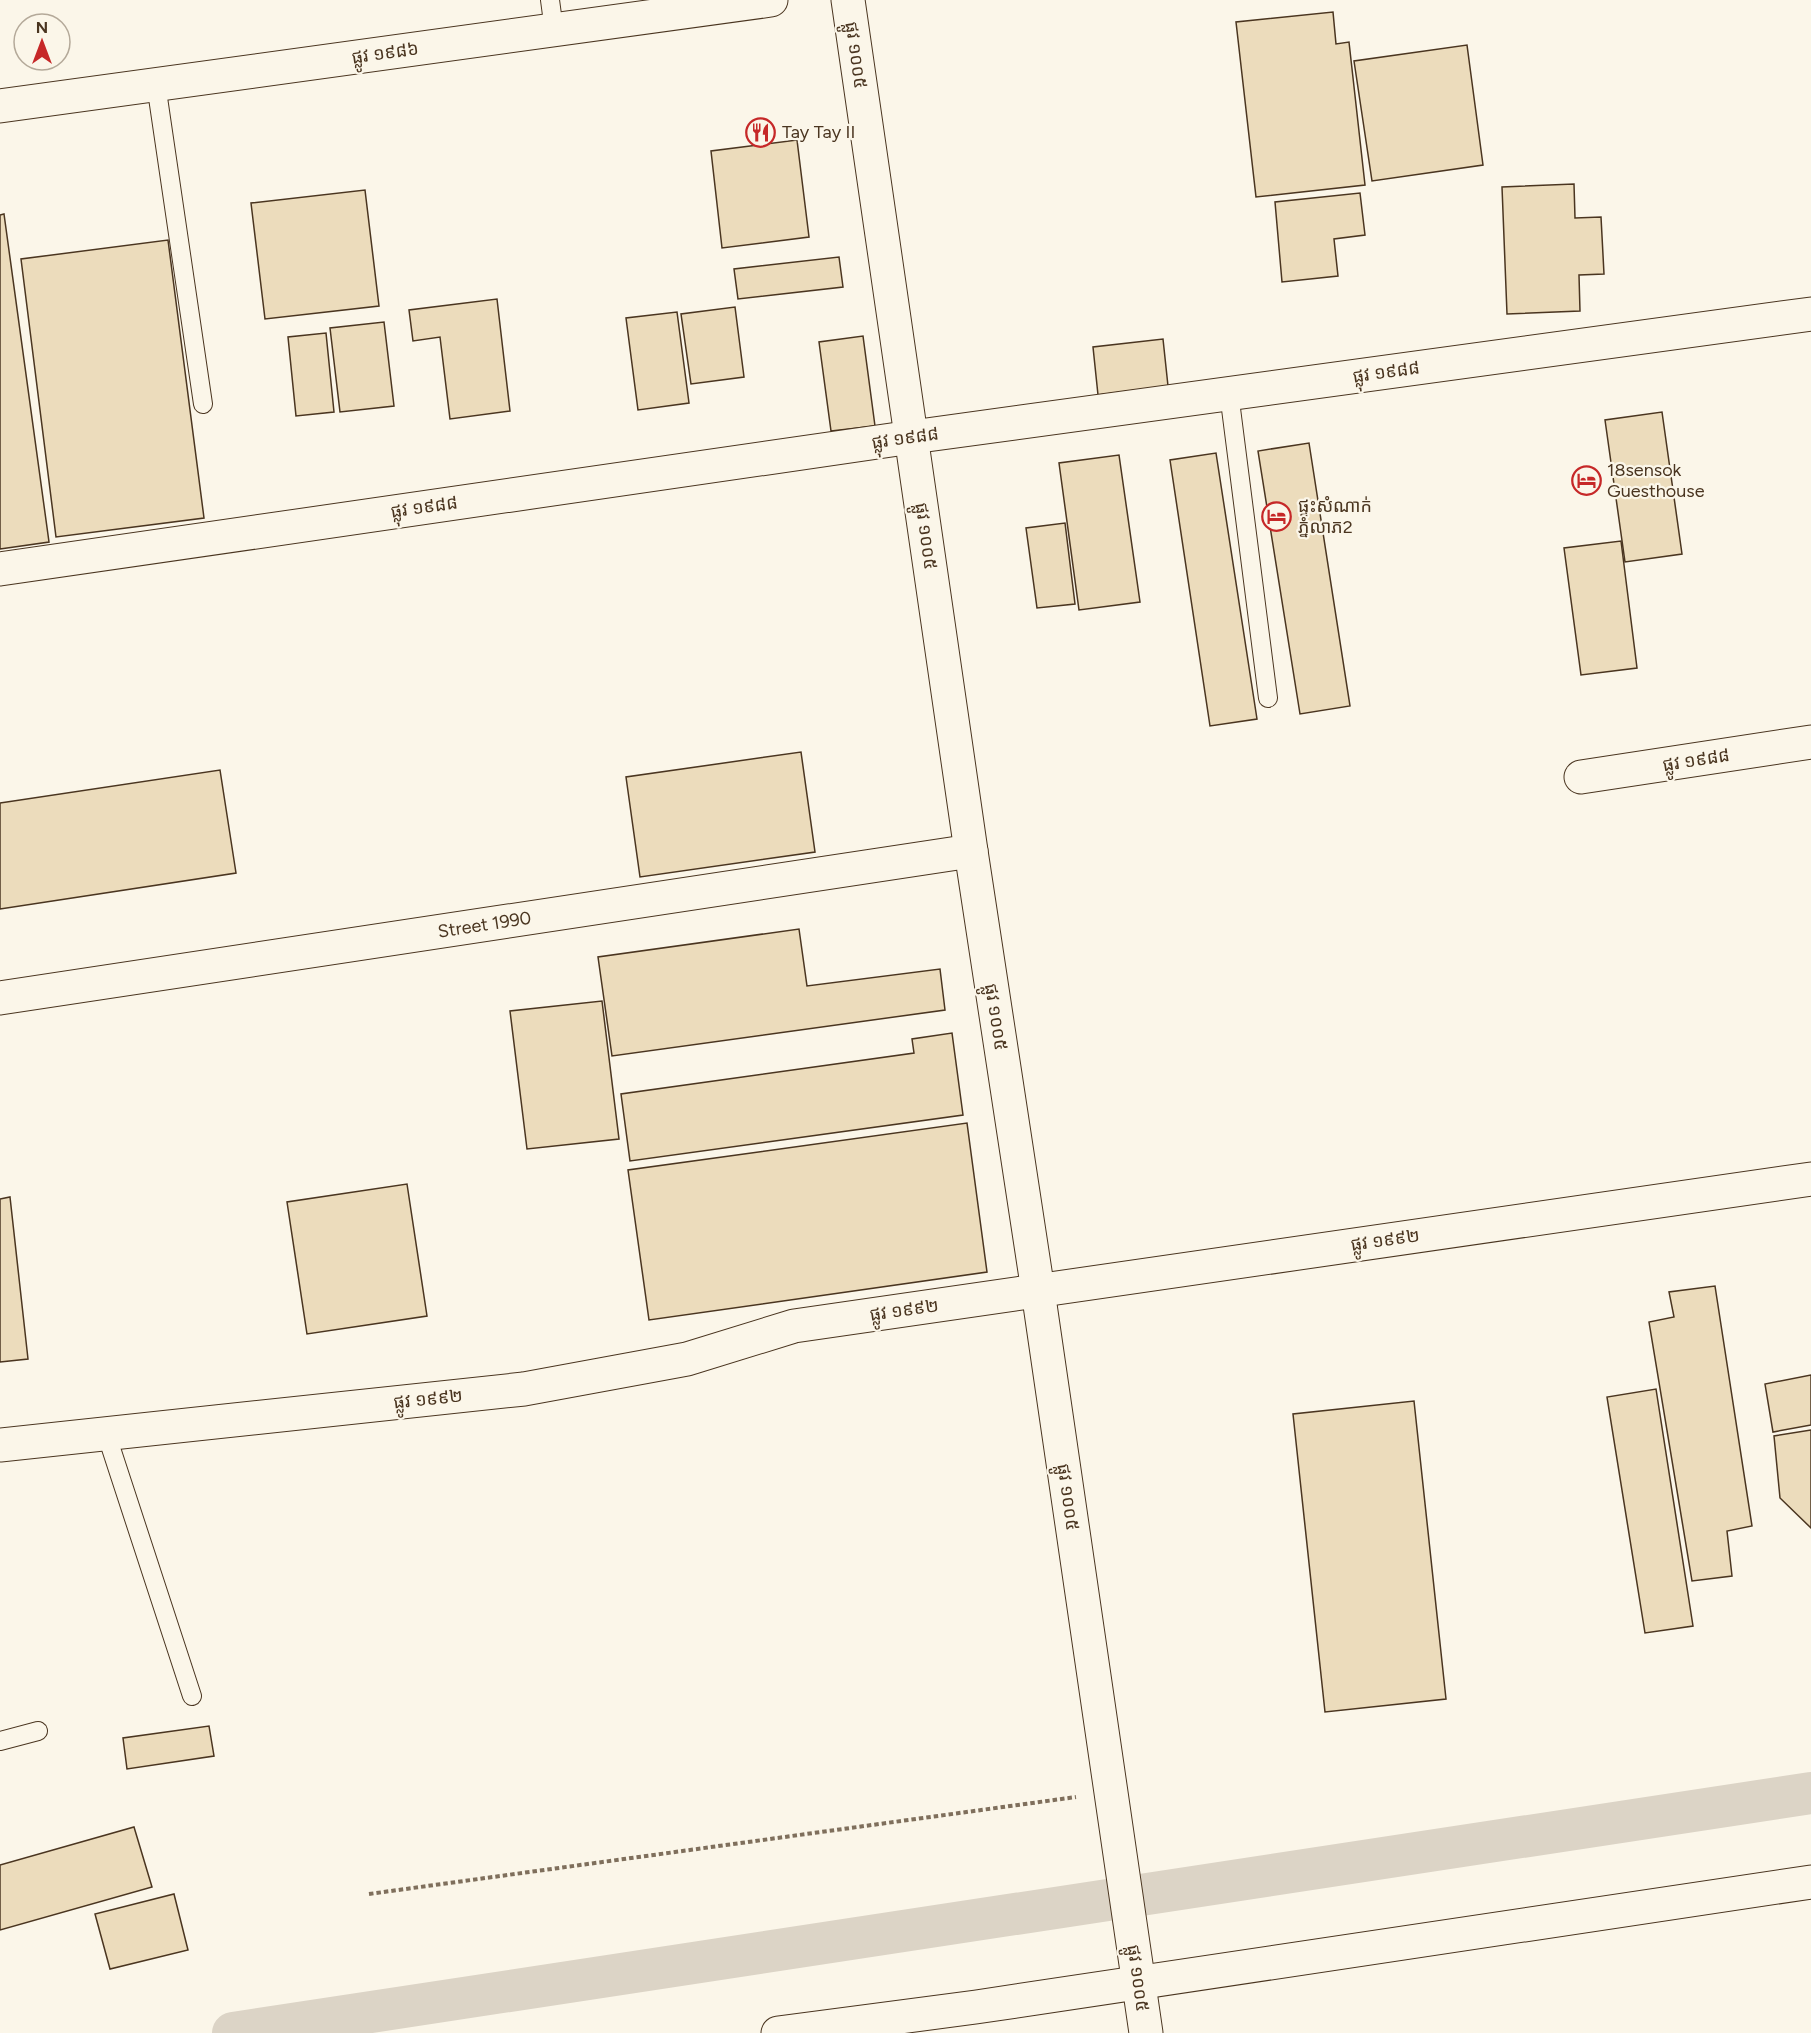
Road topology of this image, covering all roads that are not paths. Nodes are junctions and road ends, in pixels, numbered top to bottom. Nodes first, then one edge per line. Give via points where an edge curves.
1 (771, 0) edge
2 (848, 0) edge
3 (699, 5) edge
4 (552, 15) edge
5 (156, 84) junction
6 (0, 106) edge
7 (1811, 314) edge
8 (1229, 393) junction
9 (203, 405) dead end
10 (912, 437) junction
11 (0, 569) edge
12 (1268, 698) dead end
13 (1811, 742) edge
14 (1581, 777) dead end
15 (971, 851) junction
16 (0, 998) edge
17 (1811, 1179) edge
18 (1038, 1291) junction
19 (106, 1434) junction
20 (0, 1445) edge
21 (192, 1696) dead end
22 (38, 1731) dead end
23 (0, 1741) edge
24 (1811, 1882) edge
25 (1137, 1971) junction
26 (778, 2033) edge
27 (1145, 2033) edge

1 - 3 street, ផ្លូវ ១៩៨៦
2 - 10 street, ផ្លូវ ១០០៥
3 - 4 street, ផ្លូវ ១៩៨៦
4 - 5 street, ផ្លូវ ១៩៨៦
5 - 6 street, ផ្លូវ ១៩៨៦
5 - 9 lane
7 - 8 street, ផ្លុវ ១៩៨៨
8 - 10 street, ផ្លុវ ១៩៨៨
8 - 12 lane
10 - 11 street, ផ្លុវ ១៩៨៨
10 - 15 street, ផ្លូវ ១០០៥
13 - 14 street, ផ្លូវ ១៩៨៨
15 - 16 street, Street 1990
15 - 18 street, ផ្លូវ ១០០៥
17 - 18 street, ផ្លូវ ១៩៩២
18 - 19 street, ផ្លូវ ១៩៩២ via 794,1326 687,1359 524,1389
18 - 25 street, ផ្លូវ ១០០៥
19 - 20 street, ផ្លូវ ១៩៩២
19 - 21 lane
22 - 23 lane
24 - 25 street
25 - 26 street via 976,2007
25 - 27 street, ផ្លូវ ១០០៥

